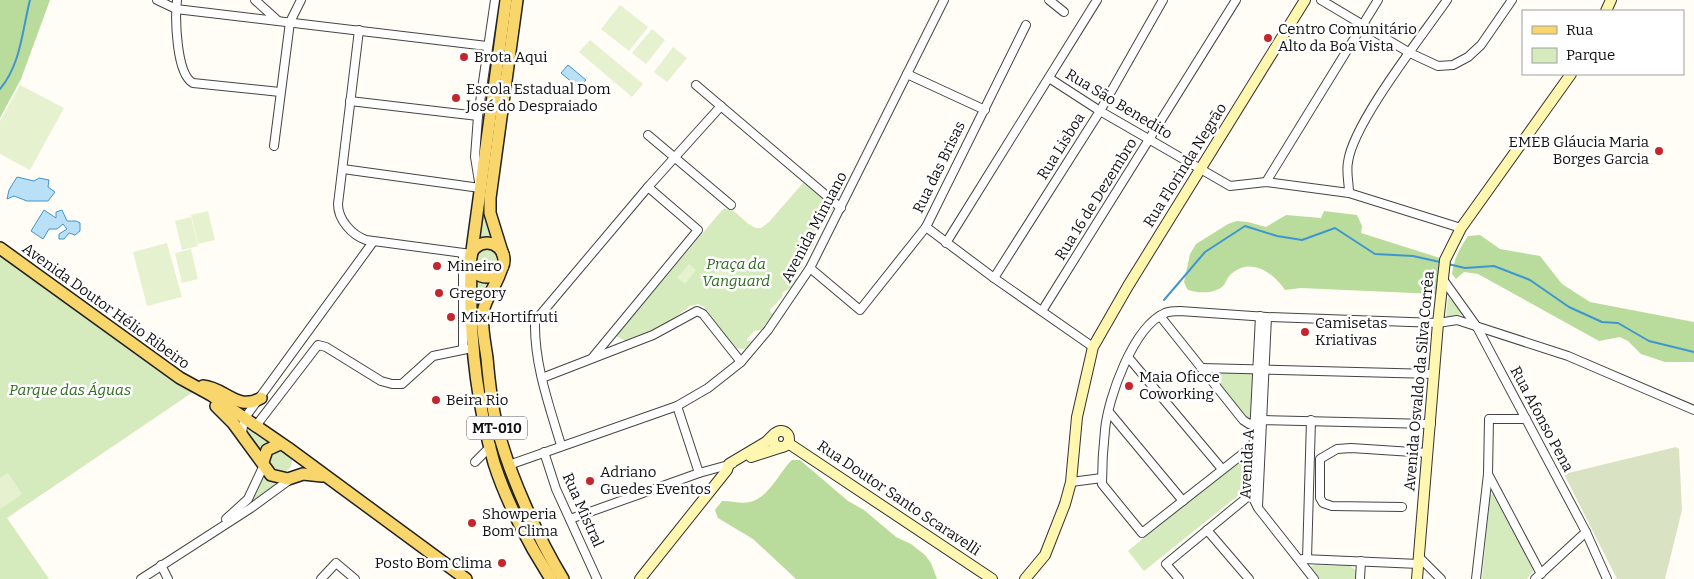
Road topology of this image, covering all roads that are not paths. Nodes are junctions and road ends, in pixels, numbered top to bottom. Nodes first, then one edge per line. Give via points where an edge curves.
1 (157, 0) edge
2 (177, 0) edge
3 (255, 0) edge
4 (301, 0) edge
5 (495, 0) edge
6 (506, 0) edge
7 (517, 0) edge
8 (1049, 0) edge
9 (1097, 0) edge
10 (1163, 0) edge
11 (1236, 0) edge
12 (1305, 0) edge
13 (1320, 0) edge
14 (1378, 0) edge
15 (1447, 0) edge
16 (1512, 0) edge
17 (942, 1) edge
18 (176, 9) junction
19 (1064, 12) dead end
20 (277, 20) junction
21 (290, 22) junction
22 (497, 22) junction
23 (1026, 25) dead end
24 (1362, 26) junction
25 (359, 30) junction
26 (487, 46) junction
27 (1410, 53) junction
28 (907, 74) junction
29 (1570, 75) edge
30 (1049, 78) junction
31 (696, 85) dead end
32 (280, 92) junction
33 (350, 101) junction
34 (721, 106) junction
35 (985, 110) junction
36 (1100, 110) junction
37 (478, 116) junction
38 (648, 136) dead end
39 (1151, 139) junction
40 (274, 146) dead end
41 (674, 158) junction
42 (342, 169) junction
43 (1200, 169) junction
44 (1266, 182) junction
45 (648, 187) junction
46 (480, 188) junction
47 (1349, 193) junction
48 (731, 206) dead end
49 (841, 208) junction
50 (926, 227) junction
51 (1461, 228) junction
52 (373, 242) junction
53 (946, 243) junction
54 (0, 248) edge
55 (504, 255) junction
56 (469, 258) junction
57 (502, 267) junction
58 (810, 268) junction
59 (994, 278) junction
60 (1442, 278) junction
61 (1042, 311) junction
62 (1160, 316) junction
63 (1263, 317) junction
64 (1438, 323) junction
65 (1477, 326) junction
66 (1093, 347) junction
67 (468, 348) junction
68 (1128, 357) junction
69 (591, 358) junction
70 (741, 362) junction
71 (1201, 368) junction
72 (1257, 369) junction
73 (1266, 369) junction
74 (1433, 374) junction
75 (542, 378) junction
76 (194, 387) junction
77 (261, 398) junction
78 (677, 406) junction
79 (1694, 410) edge
80 (1109, 412) junction
81 (244, 419) junction
82 (1526, 419) junction
83 (1311, 420) junction
84 (1259, 421) junction
85 (1431, 424) junction
86 (255, 427) junction
87 (242, 433) junction
88 (280, 444) junction
89 (561, 445) junction
90 (785, 445) junction
91 (1254, 445) junction
92 (491, 446) junction
93 (544, 452) junction
94 (1428, 453) junction
95 (299, 456) junction
96 (475, 462) dead end
97 (264, 463) junction
98 (508, 465) junction
99 (731, 466) junction
100 (1222, 469) junction
101 (699, 473) junction
102 (1488, 474) junction
103 (294, 476) junction
104 (324, 476) junction
105 (1102, 478) junction
106 (1070, 482) junction
107 (1251, 494) junction
108 (1183, 500) junction
109 (1402, 507) dead end
110 (1258, 508) junction
111 (570, 519) junction
112 (1207, 530) junction
113 (212, 532) junction
114 (1586, 532) junction
115 (1297, 558) junction
116 (1307, 559) junction
117 (1419, 560) junction
118 (1361, 561) junction
119 (161, 566) junction
120 (1538, 576) edge
121 (549, 578) edge
122 (140, 579) edge
123 (168, 579) edge
124 (321, 579) edge
125 (355, 579) edge
126 (466, 579) edge
127 (563, 579) edge
128 (598, 579) edge
129 (640, 579) edge
130 (992, 579) edge
131 (1025, 579) edge
132 (1179, 579) edge
133 (1249, 579) edge
134 (1314, 579) edge
135 (1360, 579) edge
136 (1417, 579) edge
137 (1441, 579) edge
138 (1476, 579) edge
139 (1607, 579) edge

1 - 18 street
2 - 18 street
3 - 20 street
4 - 21 street
5 - 22 street
6 - 22 main road, MT-010
7 - 55 main road, MT-010 via 490,198 492,218
8 - 19 street
9 - 30 street
10 - 36 street, Rua Lisboa
11 - 39 street, Rua 16 de Dezembro
12 - 43 street, Rua Florinda Negrão
13 - 24 street
14 - 24 street
15 - 27 street
16 - 27 street via 1481,45 1453,65 1438,66
17 - 28 street, Avenida Minuano
18 - 20 street
18 - 32 street via 187,80
20 - 21 street
21 - 25 street
21 - 32 street
22 - 26 street
22 - 46 main road, MT-010
23 - 35 street, Rua das Brisas
24 - 27 street
24 - 44 street
25 - 26 street
25 - 33 street
26 - 37 street
27 - 47 street via 1366,118 1352,147 1348,163
28 - 35 street
28 - 49 street, Avenida Minuano
29 - 51 street, Avenida Osvaldo da Silva Corrêa
30 - 36 street, Rua São Benedito
30 - 53 street
31 - 34 street
32 - 40 street
33 - 37 street
33 - 42 street
34 - 41 street
34 - 49 street
35 - 50 street, Rua das Brisas
36 - 39 street, Rua São Benedito
36 - 59 street, Rua Lisboa
37 - 46 street via 476,164
38 - 41 street
39 - 43 street, Rua São Benedito
39 - 61 street, Rua 16 de Dezembro
41 - 45 street
41 - 48 street
42 - 46 street
42 - 52 street via 340,215 358,236
43 - 44 street, Rua São Benedito via 1230,186
43 - 66 street, Rua Florinda Negrão
44 - 47 street, Rua São Benedito
45 - 69 street via 698,230
45 - 75 street via 535,321 535,343
46 - 56 main road, MT-010
47 - 51 street, Rua São Benedito
49 - 58 street, Avenida Minuano
50 - 53 street
50 - 58 street, Rua das Brisas via 860,310
51 - 60 street, Avenida Osvaldo da Silva Corrêa via 1448,250
52 - 56 street
52 - 77 street
53 - 59 street
54 - 76 main road, Avenida Doutor Hélio Ribeiro
55 - 56 main road via 497,246 486,243 476,248
55 - 57 main road, MT-010
56 - 57 main road via 477,274 487,277 496,275
56 - 67 main road, MT-010
56 - 67 street
57 - 98 main road, MT-010 via 498,282 484,306 483,325 497,426
58 - 70 street, Avenida Minuano via 768,330
59 - 61 street
60 - 64 street, Avenida Osvaldo da Silva Corrêa
60 - 65 street, Rua Afonso Pena
61 - 66 street
62 - 63 street via 1180,311
62 - 68 street via 1140,337
62 - 71 street
63 - 64 street
63 - 72 street, Avenida A
63 - 73 street, Avenida A
64 - 65 street via 1457,320
64 - 74 street, Avenida Osvaldo da Silva Corrêa
65 - 79 street via 1568,356
65 - 82 street, Rua Afonso Pena
66 - 106 street, Rua Florinda Negrão via 1077,417
67 - 86 street via 433,356 402,384 392,384 318,345
67 - 92 main road, MT-010
68 - 80 street
68 - 100 street
69 - 70 street via 653,335 697,311 703,314
69 - 75 street
70 - 78 street, Avenida Minuano via 708,388
71 - 72 street
71 - 84 street via 1243,420 1249,424
72 - 73 street
72 - 84 street, Avenida A
73 - 74 street
73 - 84 street, Avenida A
74 - 85 street, Avenida Osvaldo da Silva Corrêa
75 - 89 street
76 - 77 main road via 206,386 248,404
76 - 81 main road, Avenida Doutor Hélio Ribeiro
76 - 87 main road, Avenida Doutor Hélio Ribeiro
77 - 81 street
78 - 89 street, Avenida Minuano
78 - 101 street
80 - 105 street
80 - 108 street
81 - 86 main road, Avenida Doutor Hélio Ribeiro
81 - 87 street
82 - 102 street via 1490,419
82 - 114 street, Rua Afonso Pena
83 - 84 street
83 - 85 street
83 - 116 street
84 - 91 street, Avenida A
84 - 110 street, Avenida A
85 - 94 street, Avenida Osvaldo da Silva Corrêa
86 - 88 main road, Avenida Doutor Hélio Ribeiro
87 - 97 main road, Avenida Doutor Hélio Ribeiro
88 - 95 main road, Avenida Doutor Hélio Ribeiro
88 - 97 main road via 268,450
89 - 93 street, Avenida Minuano
90 - 99 street
90 - 99 street, Rua Doutor Santo Scaravelli via 790,437 785,431 779,431
90 - 130 street, Rua Doutor Santo Scaravelli
91 - 100 street
91 - 107 street, Avenida A
92 - 96 street
92 - 121 main road, MT-010 via 494,463 510,500
93 - 98 street, Avenida Minuano
93 - 111 street, Rua Mistral
94 - 109 street via 1351,448 1320,458 1320,498 1323,503 1332,506
94 - 117 street, Avenida Osvaldo da Silva Corrêa
95 - 103 main road
95 - 104 main road, Avenida Doutor Hélio Ribeiro
97 - 103 main road, Avenida Doutor Hélio Ribeiro via 271,475 282,479
97 - 113 street via 248,499
98 - 127 main road, MT-010
99 - 101 street
99 - 129 street
100 - 108 street
101 - 111 street
102 - 120 street
102 - 138 street
103 - 104 main road, Avenida Doutor Hélio Ribeiro via 310,473
103 - 113 street via 258,504
104 - 126 main road, Avenida Doutor Hélio Ribeiro
105 - 106 street
105 - 108 street via 1102,484 1142,533
106 - 131 street, Rua Florinda Negrão via 1053,539 1045,555
107 - 110 street, Avenida A
107 - 112 street
110 - 115 street
111 - 128 street, Rua Mistral
112 - 132 street via 1166,564
112 - 133 street
113 - 119 street
114 - 120 street
114 - 139 street, Rua Afonso Pena
115 - 116 street
115 - 134 street
116 - 118 street
117 - 118 street
117 - 136 street, Avenida Osvaldo da Silva Corrêa
117 - 137 street
118 - 135 street
119 - 122 street
119 - 123 street
124 - 125 street via 336,563

